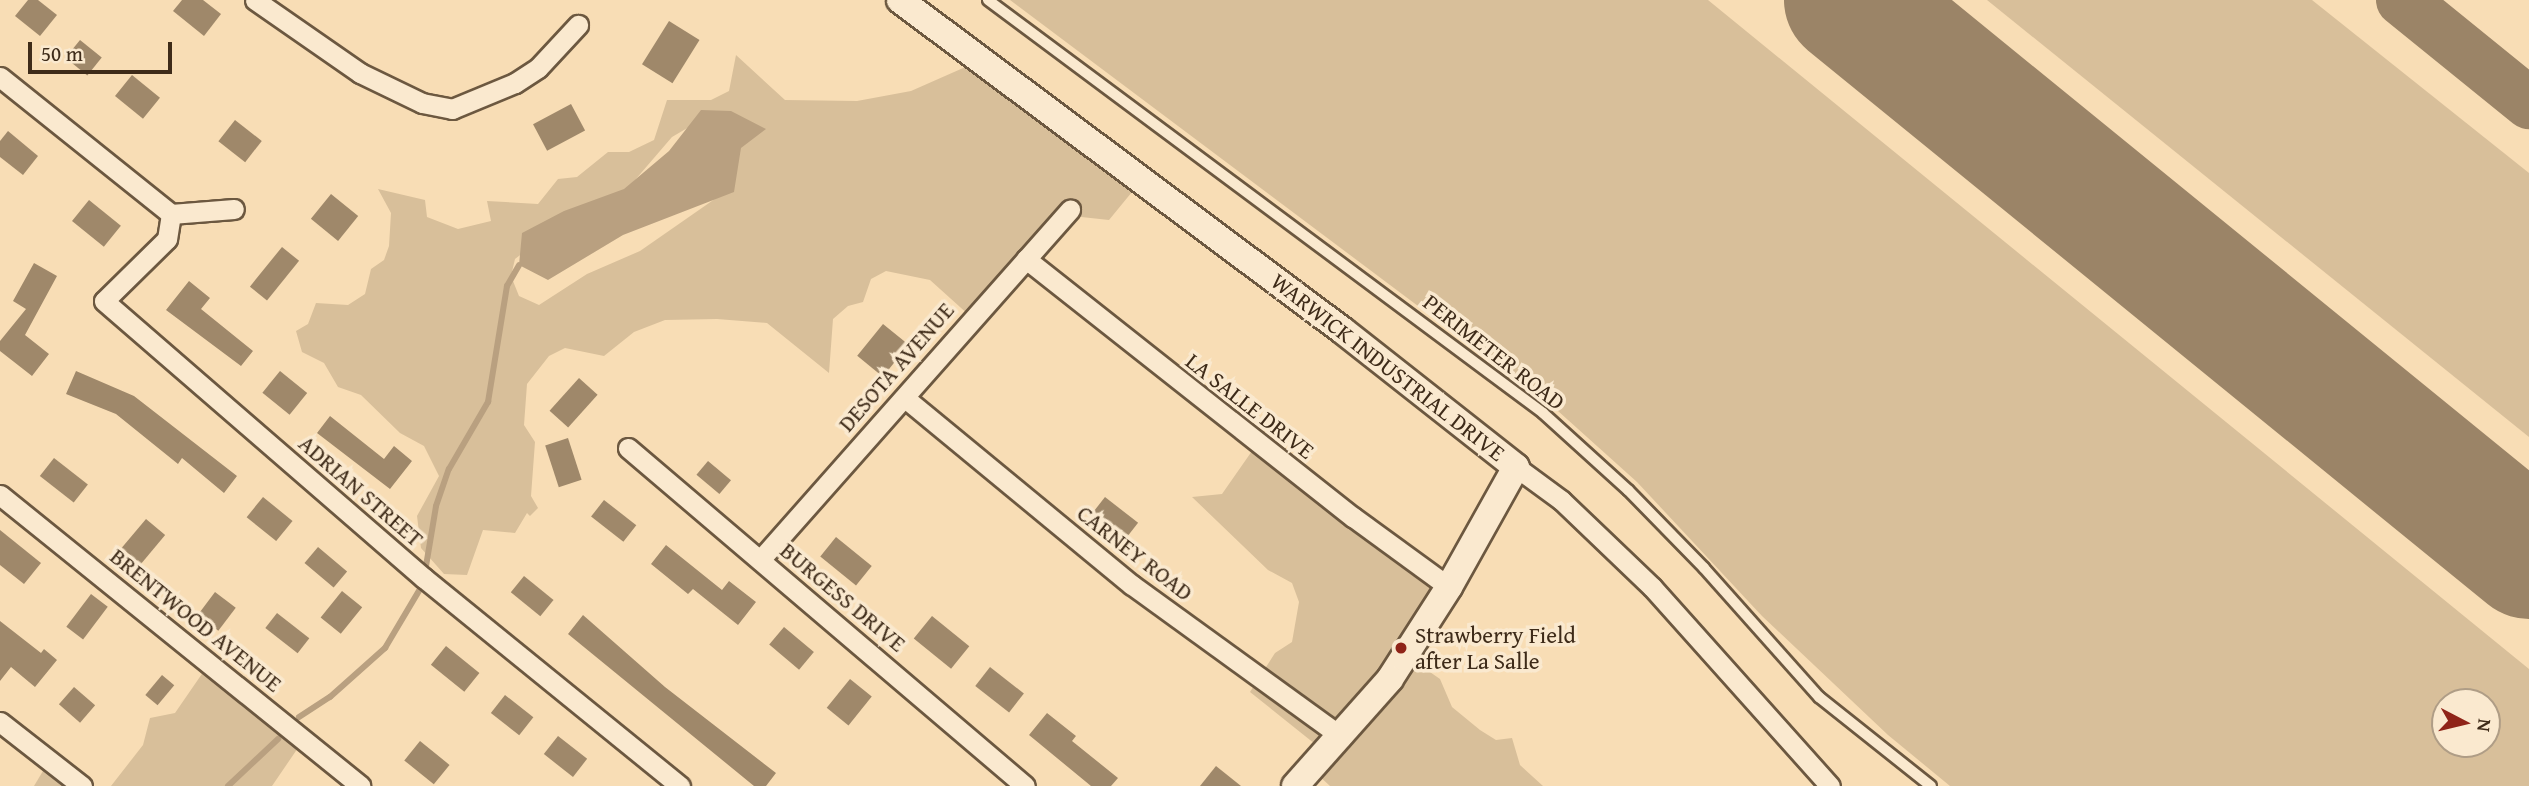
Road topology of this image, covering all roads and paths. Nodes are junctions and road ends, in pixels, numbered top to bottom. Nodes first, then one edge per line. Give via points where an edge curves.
1 (256, 0) edge
2 (900, 0) edge
3 (988, 0) edge
4 (578, 25) dead end
5 (0, 77) edge
6 (234, 209) dead end
7 (1070, 209) dead end
8 (171, 214) junction
9 (1026, 259) junction
10 (905, 398) junction
11 (628, 448) dead end
12 (1516, 467) junction
13 (0, 495) edge
14 (760, 559) junction
15 (1449, 587) junction
16 (0, 722) edge
17 (1342, 737) junction
18 (82, 786) edge
19 (360, 786) edge
20 (680, 786) edge
21 (1025, 786) edge
22 (1295, 786) edge
23 (1830, 786) edge
24 (1931, 786) edge

1 - 4 street via 360,74 422,103 452,108 515,83 538,68
2 - 12 street, WARWICK INDUSTRIAL DRIVE via 1331,322
3 - 24 lane, PERIMETER ROAD via 1543,413 1666,529 1819,697
5 - 8 street
6 - 8 street
7 - 9 street, DESOTA AVENUE
8 - 20 street, ADRIAN STREET via 167,239 104,301 424,578
9 - 10 street, DESOTA AVENUE
9 - 15 street, LA SALLE DRIVE via 1353,517
10 - 14 street, DESOTA AVENUE
10 - 17 street, CARNEY ROAD via 1132,585
11 - 14 street, BURGESS DRIVE
12 - 15 street
12 - 23 street, WARWICK INDUSTRIAL DRIVE via 1561,500 1652,587
13 - 19 street, BRENTWOOD AVENUE
14 - 21 street, BURGESS DRIVE
15 - 17 street via 1390,679
16 - 18 street
17 - 22 street

